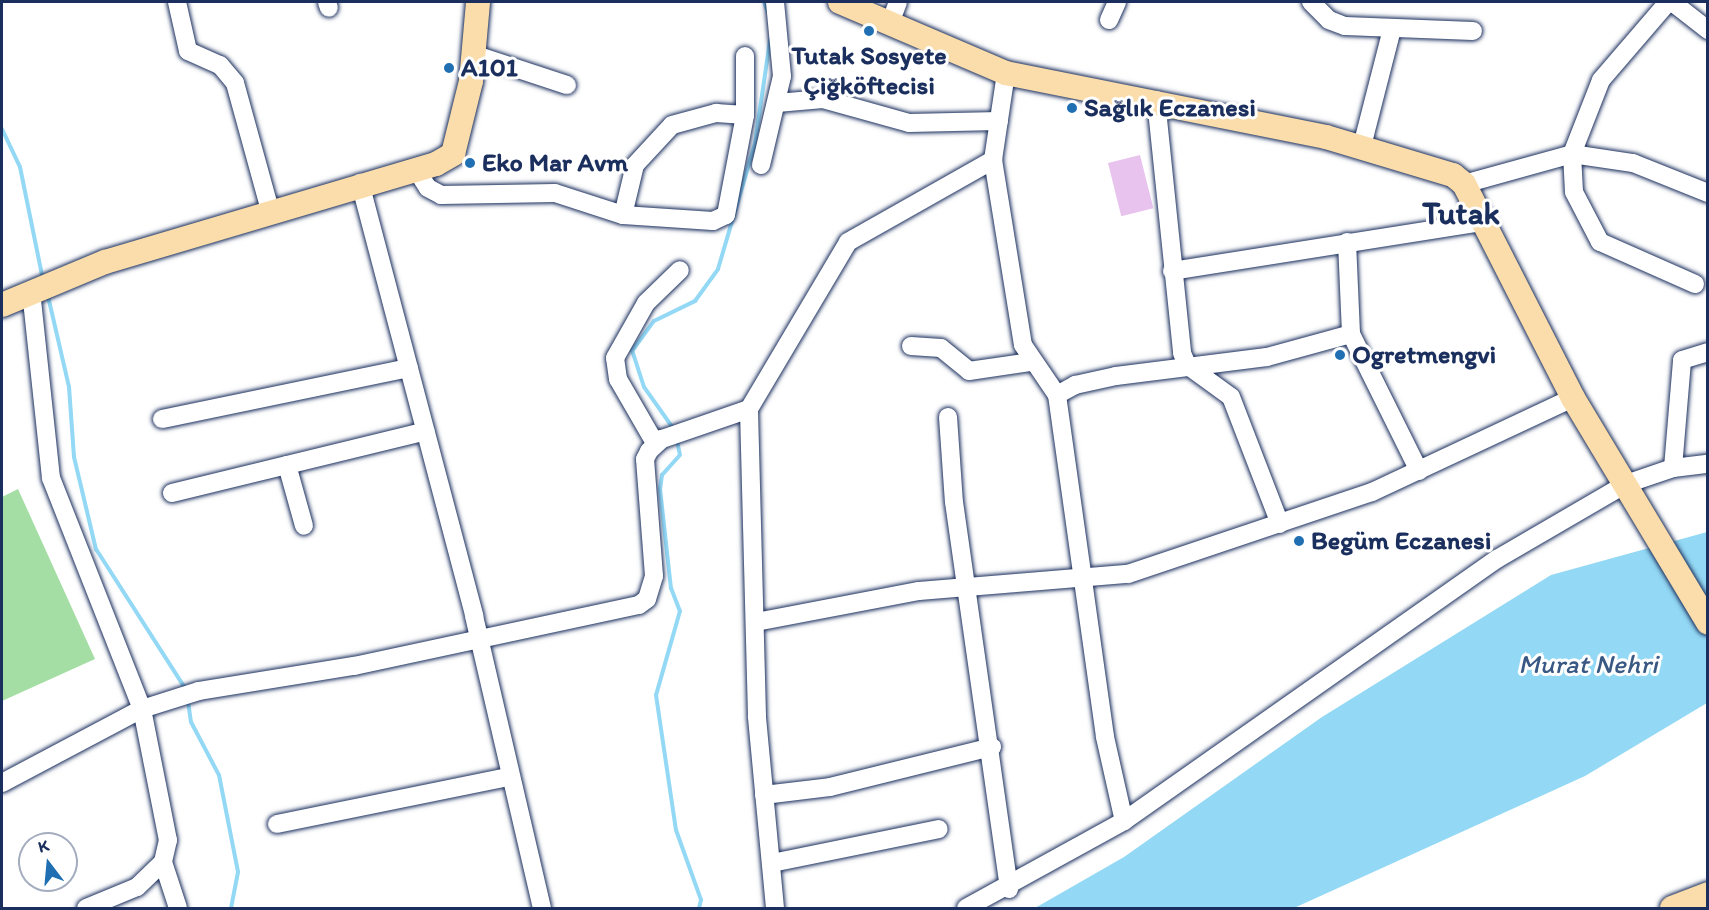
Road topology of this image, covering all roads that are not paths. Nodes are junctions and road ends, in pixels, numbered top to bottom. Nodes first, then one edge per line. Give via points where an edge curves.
1 (177, 2) edge
2 (477, 2) edge
3 (775, 2) edge
4 (840, 2) edge
5 (1118, 2) edge
6 (1311, 2) edge
7 (1670, 2) edge
8 (894, 12) edge
9 (1109, 20) dead end
10 (1392, 29) junction
11 (1707, 30) edge
12 (1473, 31) dead end
13 (473, 54) junction
14 (745, 56) dead end
15 (1006, 73) junction
16 (567, 85) dead end
17 (1156, 100) junction
18 (777, 103) junction
19 (745, 115) junction
20 (999, 121) junction
21 (1362, 146) junction
22 (1572, 154) junction
23 (993, 160) junction
24 (761, 165) dead end
25 (416, 169) junction
26 (360, 183) junction
27 (1464, 184) junction
28 (1707, 193) edge
29 (270, 210) junction
30 (623, 215) junction
31 (1480, 222) junction
32 (1347, 242) junction
33 (680, 270) dead end
34 (1172, 271) junction
35 (1695, 284) dead end
36 (42, 287) junction
37 (2, 305) edge
38 (1351, 334) junction
39 (911, 346) dead end
40 (1707, 352) edge
41 (1031, 362) junction
42 (1234, 362) junction
43 (1187, 365) junction
44 (409, 368) junction
45 (1057, 394) junction
46 (1231, 397) junction
47 (1573, 398) junction
48 (749, 409) junction
49 (948, 417) dead end
50 (162, 419) dead end
51 (426, 431) junction
52 (659, 441) junction
53 (1707, 464) edge
54 (287, 465) junction
55 (1673, 468) junction
56 (1419, 471) junction
57 (1626, 484) junction
58 (172, 493) dead end
59 (1280, 524) junction
60 (304, 526) dead end
61 (1085, 579) junction
62 (968, 586) junction
63 (756, 622) junction
64 (1707, 624) edge
65 (479, 639) junction
66 (142, 708) junction
67 (992, 747) junction
68 (508, 777) junction
69 (2, 783) edge
70 (764, 795) junction
71 (1124, 821) junction
72 (278, 824) dead end
73 (939, 829) dead end
74 (163, 862) junction
75 (772, 863) junction
76 (1009, 889) junction
77 (1707, 894) edge
78 (86, 909) edge
79 (178, 909) edge
80 (542, 909) edge
81 (775, 909) edge
82 (966, 909) edge
83 (1672, 909) edge

1 - 29 street via 188,51 220,65 235,83
2 - 13 main road
3 - 18 street via 783,52
4 - 8 main road
5 - 9 street
6 - 10 street via 1329,20 1345,26
7 - 11 street
7 - 22 street via 1601,80
8 - 15 main road
10 - 12 street
10 - 21 street
13 - 16 street
13 - 25 main road via 453,154
14 - 19 street
15 - 17 main road
15 - 20 street
17 - 21 main road
17 - 34 street
18 - 20 street via 824,99 909,123
18 - 24 street
19 - 30 street via 716,112 672,124 635,165
19 - 30 street via 722,218
20 - 23 street
21 - 27 main road via 1443,170
22 - 27 street
22 - 28 street via 1633,163
22 - 35 street via 1574,192 1600,242
23 - 41 street via 1023,345
23 - 48 street via 848,242
25 - 26 main road
25 - 30 street via 428,188 441,195 555,193
26 - 29 main road
26 - 44 street
27 - 31 main road
29 - 36 main road
31 - 32 street
31 - 47 main road
32 - 34 street
32 - 38 street
33 - 52 street via 646,303 615,358 618,379
34 - 43 street
36 - 37 main road
36 - 66 street via 57,501
38 - 42 street
38 - 56 street
39 - 41 street via 941,348 969,371
40 - 55 street via 1682,360
41 - 45 street
42 - 43 street
42 - 46 street
43 - 45 street via 1075,385
43 - 46 street
44 - 50 street
44 - 51 street
45 - 61 street
46 - 59 street
47 - 56 street
47 - 57 main road
48 - 52 street
48 - 63 street
49 - 62 street via 953,495
51 - 54 street
51 - 65 street
52 - 65 street via 645,459 654,576 647,598
53 - 55 street
54 - 58 street
54 - 60 street
55 - 57 street
56 - 59 street
57 - 64 main road
57 - 71 street via 1497,560 1370,644
59 - 61 street via 1128,574
61 - 62 street
61 - 71 street via 1105,737
62 - 63 street
62 - 67 street
63 - 70 street
65 - 66 street via 199,691
65 - 68 street
66 - 69 street
66 - 74 street via 163,801 168,840
67 - 70 street via 830,787
67 - 76 street
68 - 72 street
68 - 80 street
70 - 75 street
71 - 76 street
73 - 75 street
74 - 78 street via 137,886
74 - 79 street
75 - 81 street
76 - 82 street
77 - 83 main road

